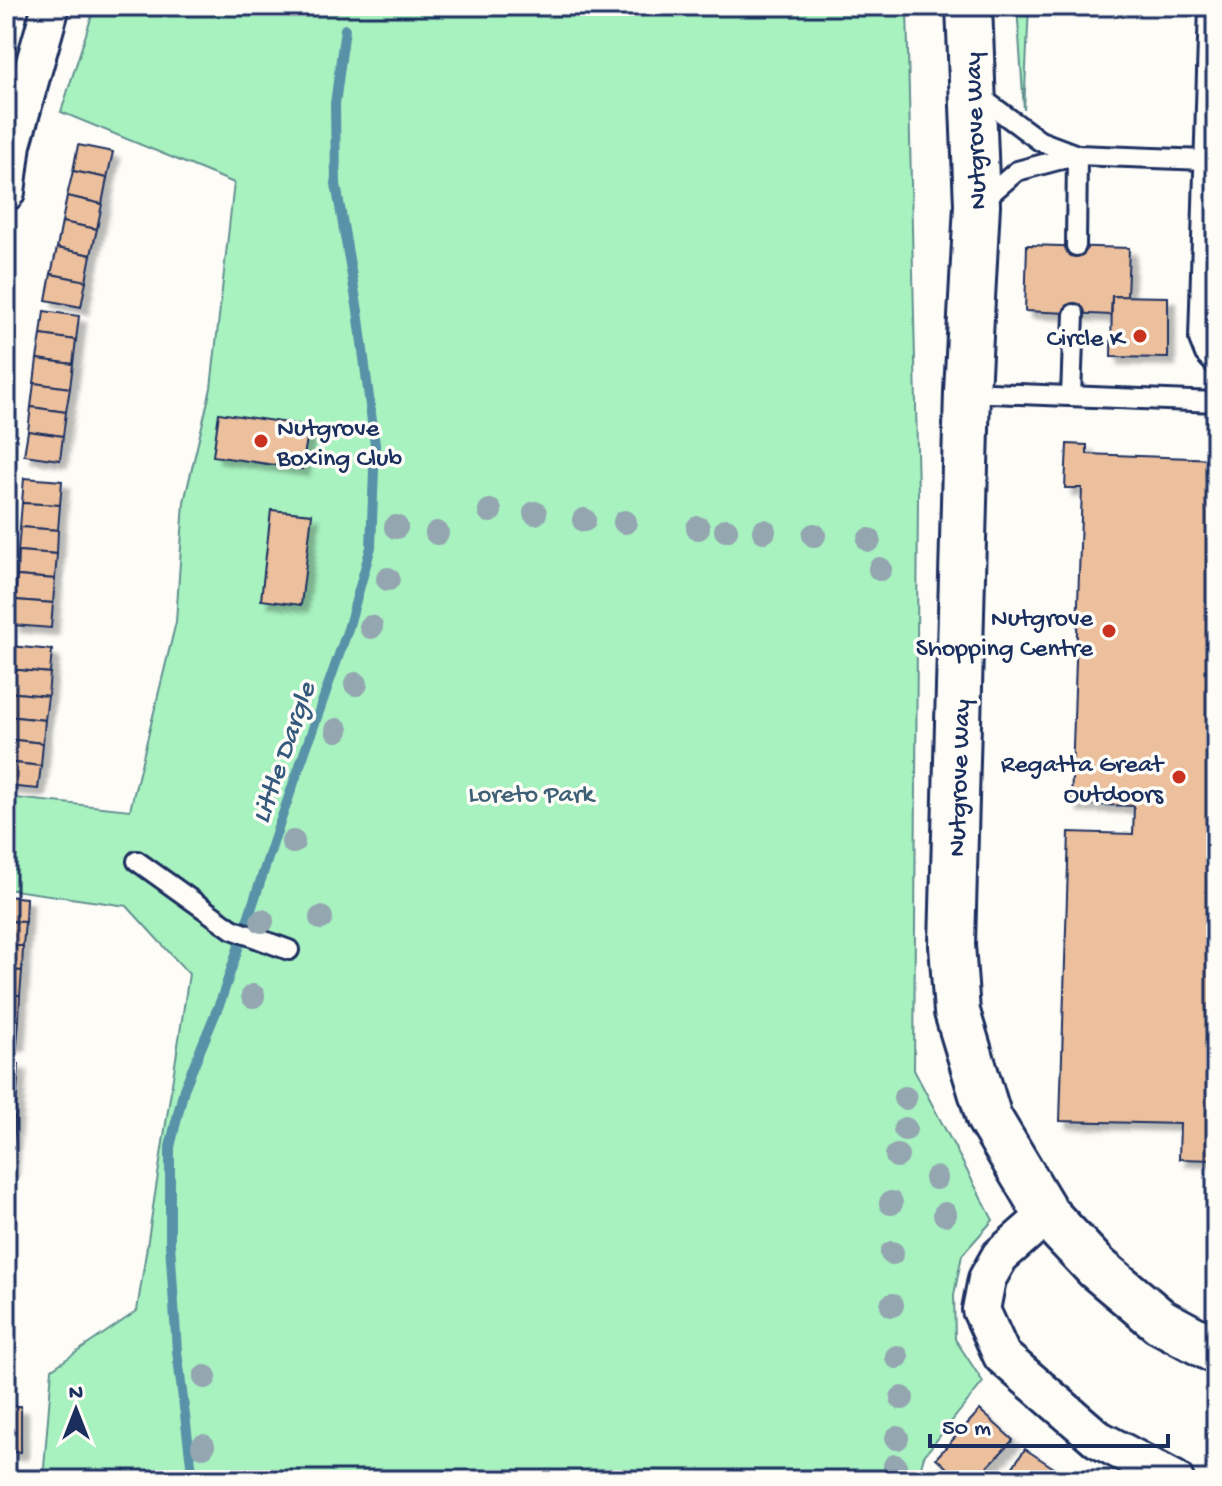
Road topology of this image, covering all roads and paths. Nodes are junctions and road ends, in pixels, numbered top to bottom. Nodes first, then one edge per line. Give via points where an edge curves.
1 (51, 6) edge
2 (969, 6) edge
3 (1211, 13) edge
4 (974, 92) junction
5 (1077, 155) junction
6 (1205, 160) junction
7 (6, 192) edge
8 (977, 205) junction
9 (1076, 246) dead end
10 (1074, 314) dead end
11 (1216, 366) edge
12 (967, 392) junction
13 (1071, 396) junction
14 (1216, 402) edge
15 (137, 861) dead end
16 (289, 950) dead end
17 (1047, 1215) junction
18 (1216, 1351) edge
19 (1175, 1480) edge

1 - 7 street via 12,144
2 - 4 street, Nutgrove Way
3 - 6 lane
4 - 5 lane via 1040,141
4 - 8 street, Nutgrove Way
5 - 6 lane
5 - 8 lane via 1017,171
5 - 9 lane
6 - 11 lane via 1199,339
8 - 12 street, Nutgrove Way
10 - 13 lane
12 - 13 lane
12 - 17 street, Nutgrove Way via 952,945 957,1012 989,1118
13 - 14 lane
15 - 16 lane via 232,929
17 - 18 street, Nutgrove Way via 1097,1268 1160,1321
17 - 19 street via 1000,1256 987,1279 981,1310 1002,1356 1098,1439

